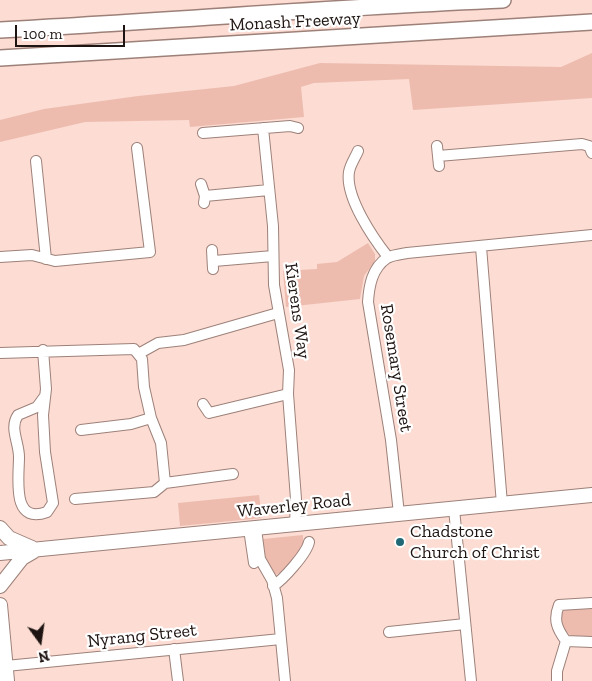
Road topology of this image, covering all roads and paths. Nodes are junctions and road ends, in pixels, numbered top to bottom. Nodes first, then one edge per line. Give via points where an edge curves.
1 (503, 0) edge
2 (592, 22) edge
3 (0, 30) edge
4 (0, 58) edge
5 (263, 128) junction
6 (298, 128) dead end
7 (201, 133) dead end
8 (137, 148) dead end
9 (590, 150) edge
10 (358, 151) dead end
11 (438, 156) dead end
12 (36, 161) dead end
13 (201, 184) dead end
14 (269, 190) junction
15 (592, 235) edge
16 (481, 247) junction
17 (212, 250) dead end
18 (273, 256) junction
19 (388, 257) junction
20 (0, 258) edge
21 (46, 259) junction
22 (278, 313) junction
23 (43, 350) junction
24 (0, 353) edge
25 (140, 353) junction
26 (288, 394) junction
27 (45, 396) junction
28 (203, 404) dead end
29 (152, 418) junction
30 (81, 430) dead end
31 (233, 474) dead end
32 (165, 483) junction
33 (592, 495) edge
34 (75, 500) dead end
35 (502, 504) junction
36 (454, 509) junction
37 (399, 514) junction
38 (298, 525) junction
39 (0, 528) edge
40 (252, 529) junction
41 (309, 542) dead end
42 (36, 550) junction
43 (0, 553) edge
44 (0, 586) edge
45 (273, 586) junction
46 (592, 602) edge
47 (0, 605) edge
48 (465, 624) junction
49 (389, 632) dead end
50 (281, 639) junction
51 (566, 641) junction
52 (592, 642) edge
53 (174, 649) junction
54 (6, 666) junction
55 (7, 681) edge
56 (178, 681) edge
57 (285, 681) edge
58 (471, 681) edge
59 (557, 681) edge

1 - 3 highway, Monash Freeway
2 - 4 highway, Monash Freeway
5 - 6 street
5 - 7 street
5 - 14 street, Kierens Way
8 - 21 street via 150,252 55,261
9 - 11 street via 578,144
10 - 19 street via 349,173 350,188 359,212
12 - 21 street
13 - 14 street via 204,199
14 - 18 street, Kierens Way
15 - 16 street
16 - 19 street
16 - 35 street
17 - 18 street via 214,265
18 - 22 street, Kierens Way
19 - 37 street, Rosemary Street via 369,284 368,302 391,440
20 - 21 street via 32,255
22 - 25 street via 184,340 158,343
22 - 26 street, Kierens Way via 289,370
23 - 24 street
23 - 25 street via 127,348
23 - 27 street
25 - 29 street
26 - 28 street via 209,413
26 - 38 street, Kierens Way
27 - 27 street via 45,452 53,503 48,512 33,515 26,512 21,502 14,425 18,415 38,407
29 - 30 street
29 - 32 street via 161,443
31 - 32 street
32 - 34 street via 154,492
33 - 35 main road, Waverley Road
35 - 36 main road, Waverley Road
36 - 37 main road, Waverley Road
36 - 48 street
37 - 38 main road, Waverley Road
38 - 40 main road, Waverley Road
39 - 42 main road via 14,541
40 - 42 main road, Waverley Road
40 - 45 street via 260,559
41 - 45 street via 282,580
42 - 43 main road, Waverley Road
42 - 44 main road via 22,558
45 - 50 street
46 - 51 street via 559,605 557,628
47 - 54 main road
48 - 49 street
48 - 58 street
50 - 53 street, Nyrang Street
50 - 57 street
51 - 52 street
51 - 59 street
53 - 54 street, Nyrang Street
53 - 56 street
54 - 55 main road

